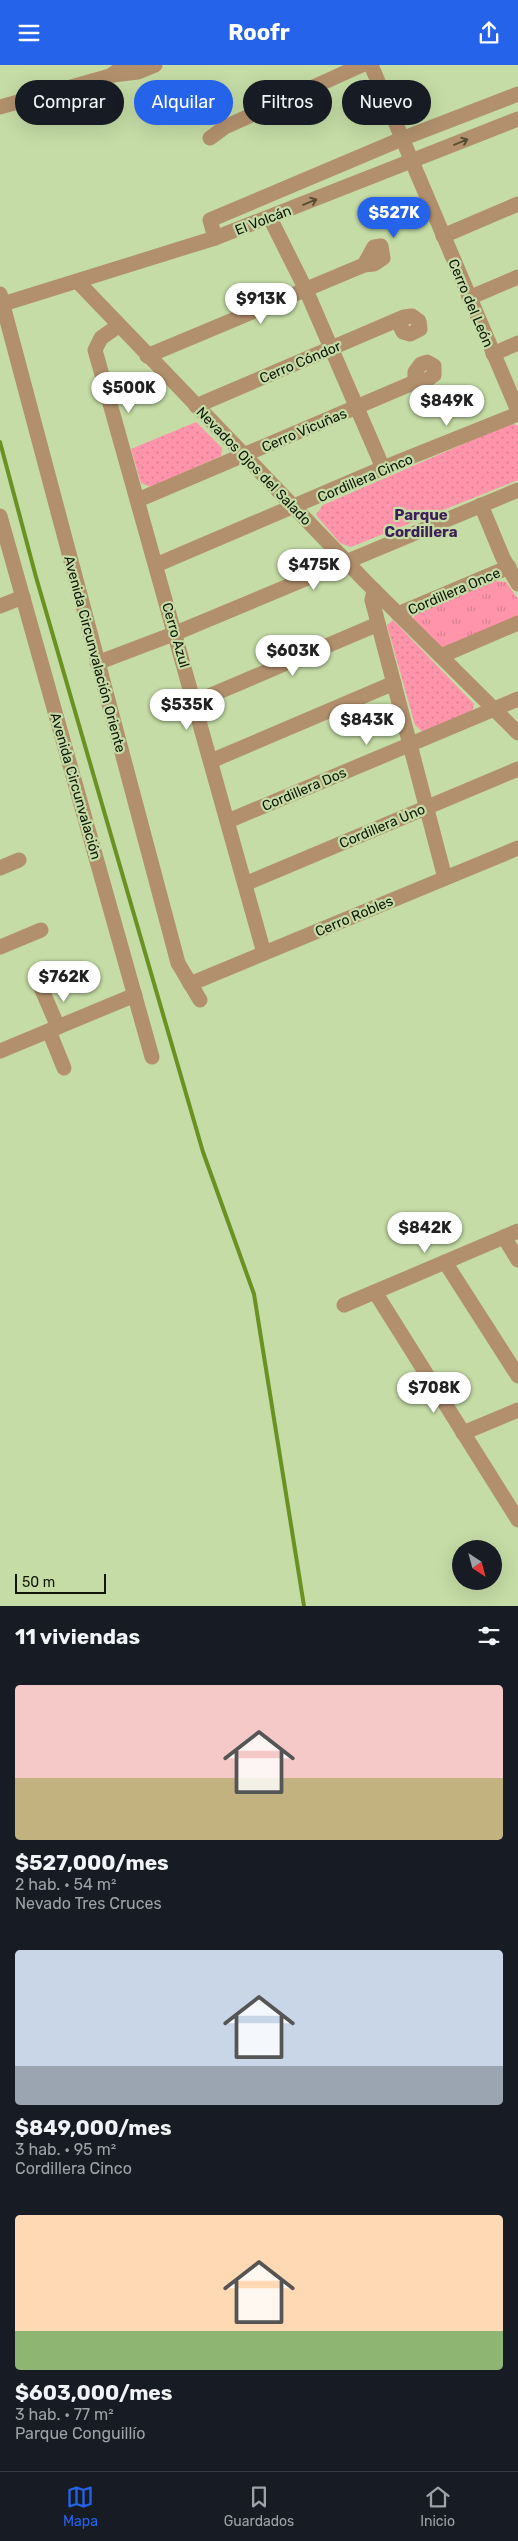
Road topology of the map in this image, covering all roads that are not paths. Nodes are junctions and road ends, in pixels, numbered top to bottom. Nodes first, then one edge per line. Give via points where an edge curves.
1 (126, 65) edge
2 (155, 65) edge
3 (362, 65) edge
4 (371, 65) edge
5 (110, 76) junction
6 (518, 94) edge
7 (0, 107) edge
8 (518, 119) edge
9 (210, 138) dead end
10 (404, 138) junction
11 (412, 161) junction
12 (518, 204) edge
13 (270, 217) junction
14 (443, 236) junction
15 (215, 238) junction
16 (364, 265) dead end
17 (518, 277) edge
18 (78, 282) junction
19 (306, 290) junction
20 (469, 298) junction
21 (1, 299) edge
22 (404, 317) dead end
23 (118, 326) junction
24 (518, 343) edge
25 (332, 348) junction
26 (493, 353) junction
27 (147, 356) junction
28 (415, 382) dead end
29 (196, 406) junction
30 (357, 407) junction
31 (518, 412) edge
32 (244, 456) junction
33 (383, 468) junction
34 (518, 490) edge
35 (138, 500) junction
36 (481, 505) junction
37 (295, 507) junction
38 (0, 516) edge
39 (347, 561) junction
40 (156, 565) junction
41 (509, 567) junction
42 (518, 584) edge
43 (374, 590) junction
44 (23, 597) junction
45 (0, 606) edge
46 (398, 614) junction
47 (518, 623) edge
48 (378, 624) junction
49 (176, 633) junction
50 (441, 656) junction
51 (97, 663) junction
52 (394, 683) junction
53 (518, 699) edge
54 (195, 702) junction
55 (493, 709) junction
56 (518, 733) edge
57 (410, 744) junction
58 (211, 761) junction
59 (518, 769) edge
60 (426, 808) junction
61 (228, 821) junction
62 (518, 848) edge
63 (19, 860) dead end
64 (0, 868) edge
65 (445, 878) junction
66 (245, 883) junction
67 (40, 929) dead end
68 (0, 947) edge
69 (264, 953) junction
70 (190, 984) junction
71 (42, 990) dead end
72 (135, 995) junction
73 (200, 1000) dead end
74 (53, 1029) junction
75 (0, 1051) edge
76 (152, 1057) dead end
77 (64, 1068) dead end
78 (518, 1231) edge
79 (504, 1237) junction
80 (518, 1260) edge
81 (445, 1262) junction
82 (375, 1292) junction
83 (344, 1305) dead end
84 (518, 1376) edge
85 (518, 1410) edge
86 (463, 1433) junction
87 (518, 1520) edge

1 - 5 street
2 - 5 street via 138,72
3 - 9 street via 225,127
4 - 10 street, Cerro del León
5 - 7 street
6 - 10 street, El Volcán
11 -> 8 street, El Volcán
10 - 11 street, Cerro del León
10 - 15 street, El Volcán via 210,219
13 -> 11 street, El Volcán
11 - 14 street, Cerro del León
12 - 14 street
13 - 15 street, El Volcán
13 - 19 street
14 - 20 street, Cerro del León
15 - 18 street, El Volcán
16 - 19 street
17 - 20 street
18 - 21 street, El Volcán
18 - 23 street, Nevados Ojos del Salado
19 - 25 street
19 - 27 street
20 - 26 street, Cerro del León
21 - 51 street, Avenida Circunvalación Oriente
22 - 25 street, Cerro Cóndor
23 - 27 street, Nevados Ojos del Salado
23 - 35 street, Cerro Azul via 101,338 95,350
24 - 26 street
25 - 29 street, Cerro Cóndor
25 - 30 street
26 - 31 street, Cerro del León
27 - 29 street, Nevados Ojos del Salado
28 - 30 street, Cerro Vicuñas
29 - 32 street, Nevados Ojos del Salado
30 - 32 street, Cerro Vicuñas
30 - 33 street
31 - 33 street, Cordillera Cinco
32 - 35 street, Cerro Vicuñas
32 - 37 street, Nevados Ojos del Salado
33 - 37 street, Cordillera Cinco
34 - 36 street
35 - 40 street, Cerro Azul
36 - 39 street
36 - 41 street
37 - 39 street, Nevados Ojos del Salado
37 - 40 street, Cordillera Cinco
38 - 44 street, Avenida Circunvalación
39 - 43 street, Nevados Ojos del Salado
39 - 49 street
40 - 49 street, Cerro Azul
41 - 42 street
41 - 46 street, Cordillera Once
43 - 46 street, Nevados Ojos del Salado
43 - 48 street via 372,600
44 - 45 street
44 - 72 street, Avenida Circunvalación
46 - 50 street, Nevados Ojos del Salado
47 - 50 street
48 - 52 street
48 - 54 street
49 - 51 street
49 - 54 street, Cerro Azul
50 - 55 street, Nevados Ojos del Salado
51 - 70 street, Avenida Circunvalación Oriente via 178,963
52 - 57 street
52 - 58 street
53 - 55 street, Cordillera Dos
54 - 58 street, Cerro Azul
55 - 56 street, Nevados Ojos del Salado
55 - 57 street, Cordillera Dos
57 - 60 street
57 - 61 street, Cordillera Dos
58 - 61 street, Cerro Azul
59 - 60 street, Cordillera Uno
60 - 65 street
60 - 66 street, Cordillera Uno
61 - 66 street, Cerro Azul
62 - 65 street, Cerro Robles
63 - 64 street
65 - 69 street, Cerro Robles
66 - 69 street, Cerro Azul
67 - 68 street
69 - 70 street, Cerro Robles
70 - 73 street, Avenida Circunvalación Oriente
71 - 74 street
72 - 74 street
72 - 76 street, Avenida Circunvalación
74 - 75 street
74 - 77 street
78 - 79 street
79 - 80 street
79 - 81 street
81 - 82 street
81 - 84 street
82 - 83 street
82 - 86 street
85 - 86 street
86 - 87 street

